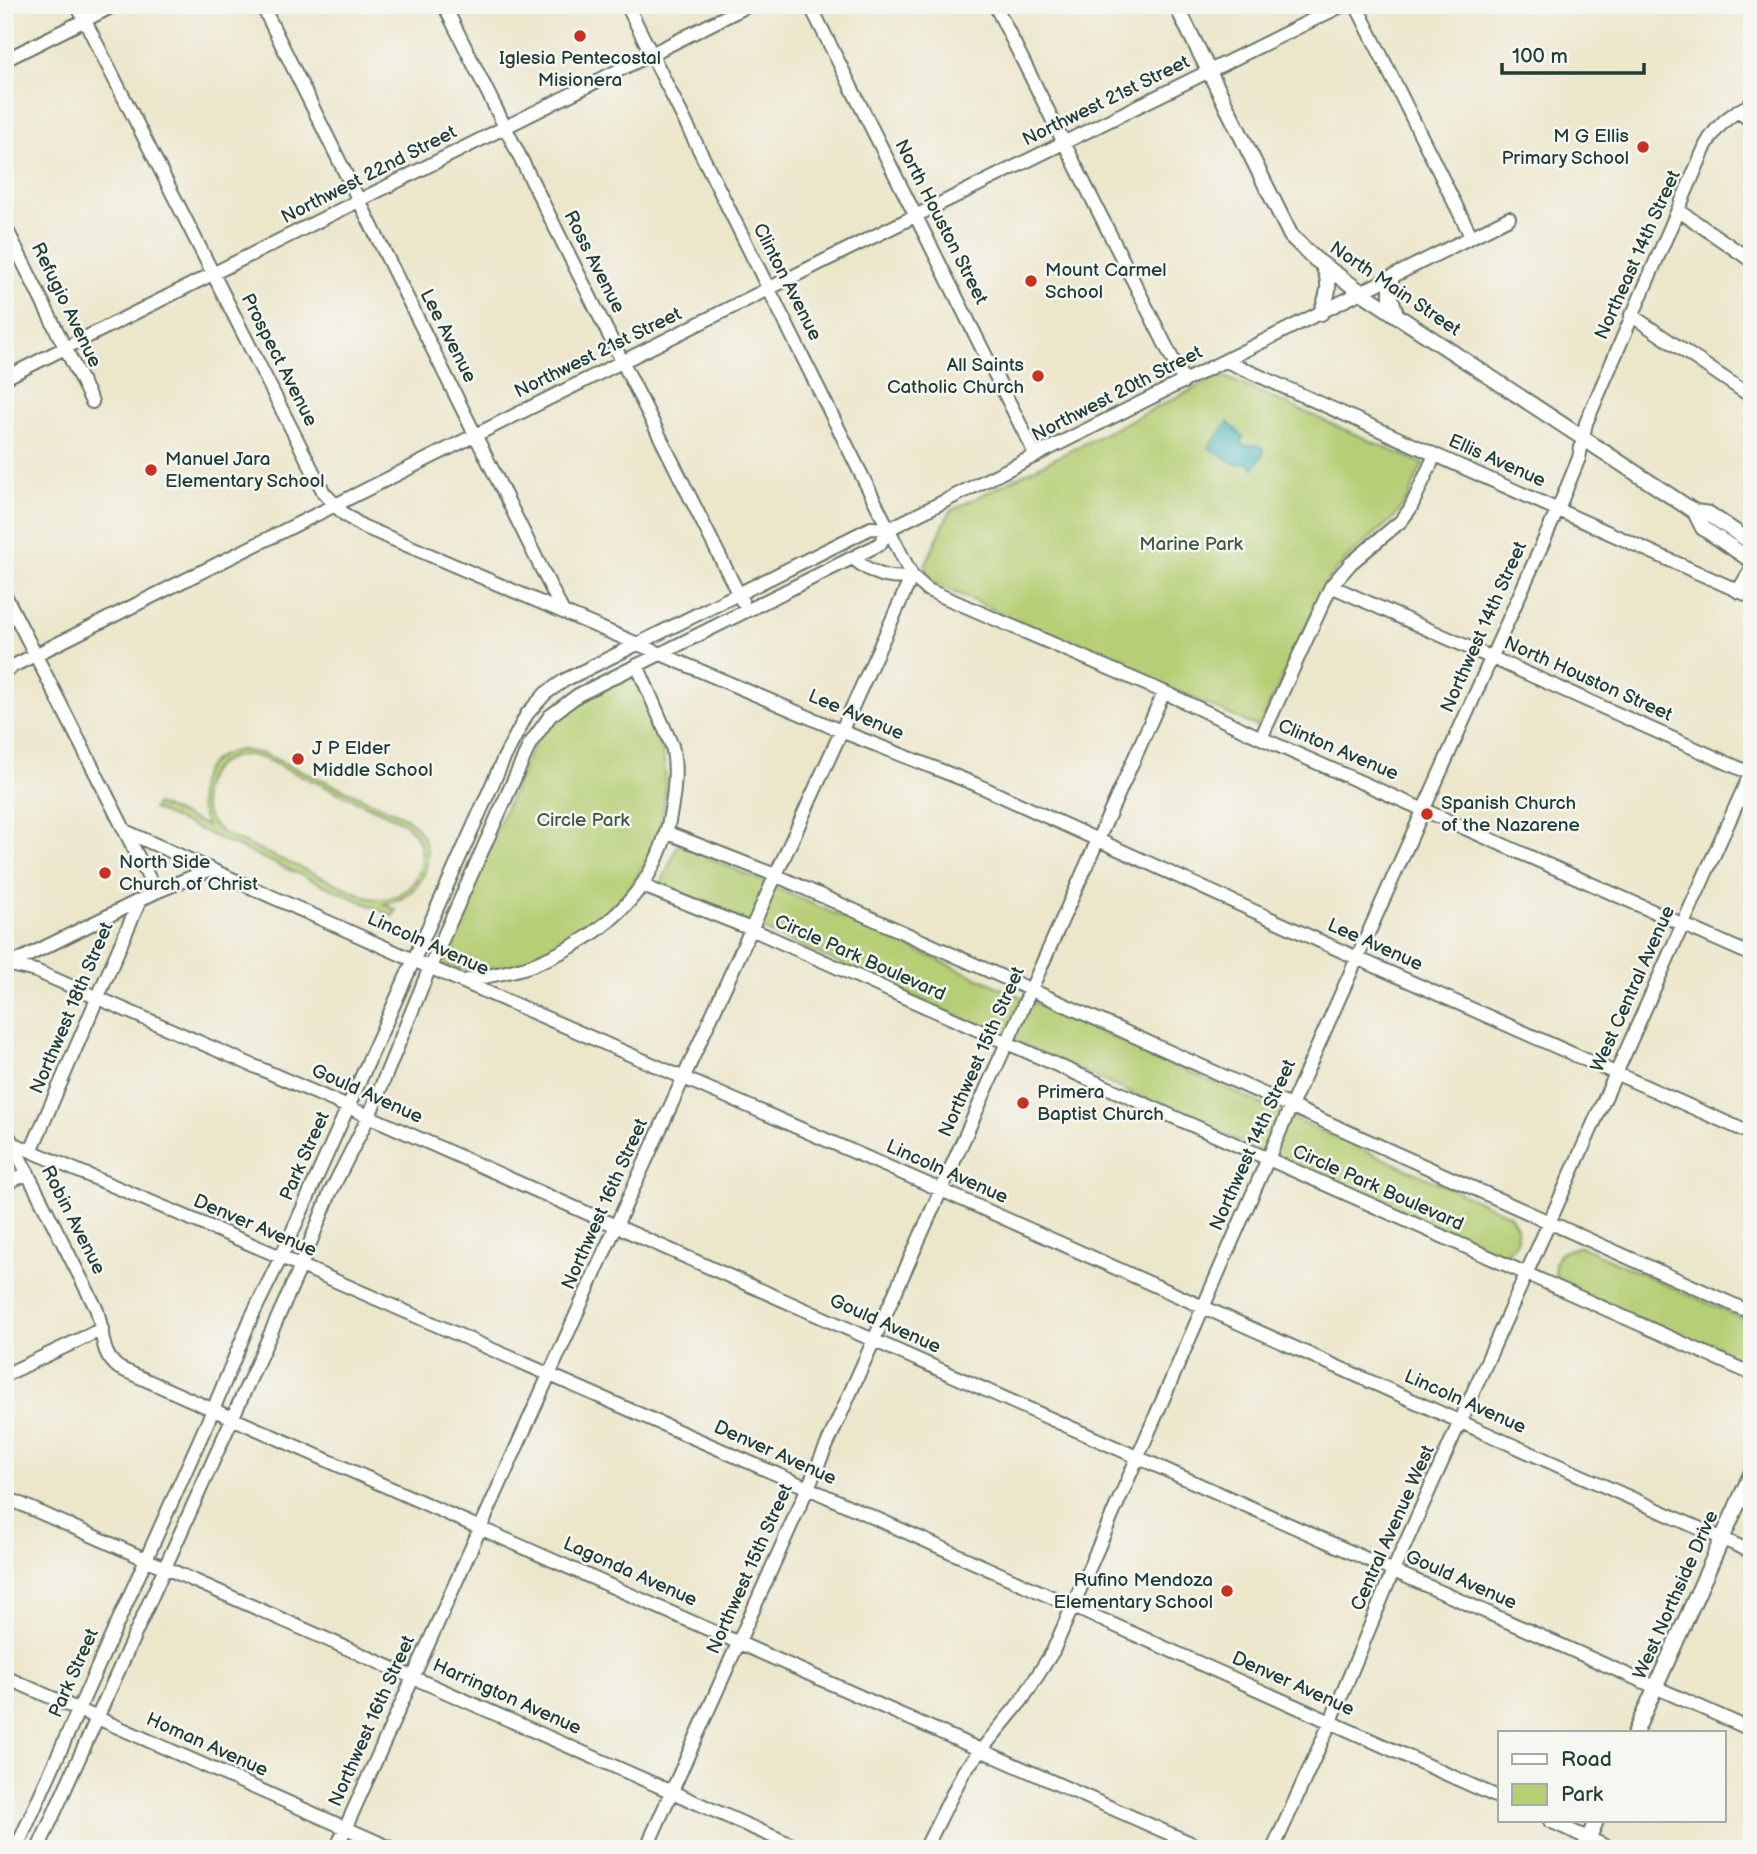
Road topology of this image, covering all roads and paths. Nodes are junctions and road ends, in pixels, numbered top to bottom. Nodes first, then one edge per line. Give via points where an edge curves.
1 (77, 5) edge
2 (115, 5) edge
3 (262, 5) edge
4 (444, 5) edge
5 (627, 5) edge
6 (749, 5) edge
7 (810, 5) edge
8 (995, 5) edge
9 (1176, 5) edge
10 (1343, 5) edge
11 (1356, 5) edge
12 (85, 21) junction
13 (651, 54) junction
14 (5, 60) edge
15 (1209, 72) junction
16 (1752, 104) edge
17 (1737, 111) junction
18 (1752, 121) edge
19 (505, 127) junction
20 (1064, 143) junction
21 (359, 201) junction
22 (1678, 210) junction
23 (916, 215) junction
24 (1509, 218) dead end
25 (5, 226) edge
26 (1471, 236) junction
27 (1752, 261) edge
28 (1322, 264) junction
29 (214, 274) junction
30 (1391, 278) junction
31 (769, 289) junction
32 (1362, 292) junction
33 (1321, 313) junction
34 (1396, 314) junction
35 (1631, 315) junction
36 (66, 348) junction
37 (1226, 361) junction
38 (623, 363) junction
39 (5, 378) edge
40 (1184, 382) junction
41 (1752, 397) edge
42 (92, 402) dead end
43 (476, 436) junction
44 (1583, 439) junction
45 (1435, 455) junction
46 (1036, 456) junction
47 (335, 505) junction
48 (1558, 509) junction
49 (1695, 512) junction
50 (889, 529) junction
51 (1752, 543) edge
52 (853, 558) junction
53 (1752, 561) edge
54 (1752, 570) edge
55 (912, 576) junction
56 (1331, 586) junction
57 (739, 594) junction
58 (1745, 594) edge
59 (5, 595) edge
60 (747, 610) junction
61 (563, 612) junction
62 (636, 645) junction
63 (662, 653) junction
64 (35, 655) junction
65 (1492, 658) junction
66 (637, 666) junction
67 (5, 670) edge
68 (1164, 692) junction
69 (841, 731) junction
70 (1261, 738) junction
71 (1751, 772) edge
72 (1424, 809) junction
73 (125, 831) junction
74 (668, 833) junction
75 (1098, 841) junction
76 (211, 869) junction
77 (775, 876) junction
78 (643, 886) junction
79 (156, 892) junction
80 (140, 900) junction
81 (1683, 924) junction
82 (751, 929) junction
83 (1752, 955) edge
84 (1357, 958) junction
85 (413, 960) junction
86 (7, 962) edge
87 (430, 967) junction
88 (464, 981) junction
89 (1031, 990) junction
90 (97, 997) junction
91 (1006, 1045) junction
92 (1616, 1073) junction
93 (683, 1078) junction
94 (1291, 1106) junction
95 (348, 1107) junction
96 (369, 1116) junction
97 (5, 1129) edge
98 (1752, 1134) edge
99 (12, 1143) junction
100 (31, 1151) junction
101 (1267, 1160) junction
102 (28, 1173) junction
103 (5, 1185) edge
104 (941, 1189) junction
105 (1549, 1223) junction
106 (616, 1226) junction
107 (281, 1257) junction
108 (301, 1266) junction
109 (1527, 1275) junction
110 (1202, 1307) junction
111 (1752, 1313) edge
112 (102, 1329) junction
113 (874, 1340) junction
114 (1752, 1374) edge
115 (5, 1376) edge
116 (549, 1376) junction
117 (213, 1409) junction
118 (232, 1418) junction
119 (1460, 1421) junction
120 (1138, 1458) junction
121 (1752, 1472) edge
122 (808, 1488) junction
123 (5, 1497) edge
124 (481, 1527) junction
125 (1721, 1539) junction
126 (1752, 1552) edge
127 (146, 1559) junction
128 (165, 1567) junction
129 (1393, 1571) junction
130 (1072, 1607) junction
131 (739, 1642) junction
132 (5, 1677) edge
133 (413, 1677) junction
134 (1656, 1687) junction
135 (78, 1710) junction
136 (97, 1718) junction
137 (1331, 1721) junction
138 (1636, 1731) edge
139 (1752, 1731) edge
140 (978, 1751) junction
141 (672, 1791) junction
142 (1498, 1797) edge
143 (1552, 1822) edge
144 (1596, 1822) edge
145 (345, 1828) junction
146 (1586, 1843) edge
147 (16, 1849) edge
148 (38, 1849) edge
149 (336, 1849) edge
150 (393, 1849) edge
151 (646, 1849) edge
152 (801, 1849) edge
153 (925, 1849) edge
154 (1204, 1849) edge
155 (1273, 1849) edge
156 (1612, 1849) edge

1 - 12 street, Prospect Avenue
2 - 12 street
3 - 21 street, Lee Avenue
4 - 19 street, Ross Avenue
5 - 13 street, Clinton Avenue
6 - 13 street, Northwest 22nd Street
7 - 23 street, North Houston Street
8 - 20 street
9 - 15 main road, North Main Street
10 - 15 street, Northwest 21st Street
11 - 26 street
12 - 14 street
12 - 29 street, Prospect Avenue
13 - 19 street, Northwest 22nd Street
13 - 31 street, Clinton Avenue
15 - 20 street, Northwest 21st Street
15 - 28 main road, North Main Street via 1292,236
16 - 17 street, Northeast 14th Street
17 - 18 street
17 - 22 street, Northeast 14th Street via 1716,128
19 - 21 street, Northwest 22nd Street
19 - 38 street, Ross Avenue
20 - 23 street, Northwest 21st Street
20 - 40 street
21 - 29 street, Northwest 22nd Street
21 - 43 street, Lee Avenue
22 - 27 street
22 - 35 street, Northeast 14th Street
23 - 31 street, Northwest 21st Street
23 - 46 street, North Houston Street
24 - 26 street, Northwest 20th Street
25 - 36 street, Refugio Avenue
26 - 30 street, Northwest 20th Street
28 - 32 main road, North Main Street
28 - 33 main road via 1329,278
29 - 36 street, Northwest 22nd Street
29 - 47 street, Prospect Avenue via 324,493
30 - 32 street, Northwest 20th Street
30 - 34 main road
31 - 38 street, Northwest 21st Street
31 - 50 street, Clinton Avenue
32 - 33 street, Northwest 20th Street
32 - 34 main road, North Main Street
33 - 37 street, Northwest 20th Street
34 - 44 main road, North Main Street
35 - 41 street
35 - 44 street, Northeast 14th Street
36 - 39 street, Northwest 22nd Street
36 - 42 street, Refugio Avenue
37 - 40 street, Northwest 20th Street
37 - 45 street, Ellis Avenue
38 - 43 street, Northwest 21st Street
38 - 57 street, Ross Avenue
40 - 46 street, Northwest 20th Street
43 - 47 street, Northwest 21st Street
43 - 61 street, Lee Avenue
44 - 48 street, Northwest 14th Street
44 - 49 main road, North Main Street
45 - 48 street, Ellis Avenue
45 - 56 street via 1406,515
46 - 50 street, Northwest 20th Street
47 - 61 street, Prospect Avenue via 362,526
47 - 64 street, Northwest 21st Street
48 - 58 street, Ellis Avenue
48 - 65 street, Northwest 14th Street
49 - 51 main road, North Main Street via 1709,514
49 - 53 main road, North Main Street via 1703,528
50 - 52 street, Northwest 20th Street via 880,544
50 - 55 street, Clinton Avenue
50 - 57 street, Northwest 20th Street via 871,528
52 - 55 street via 890,579
52 - 60 street, Northwest 20th Street
54 - 58 main road
55 - 68 street, Clinton Avenue via 928,590
55 - 69 street, Northwest 16th Street
56 - 65 street, North Houston Street
56 - 70 street
57 - 60 street, Ross Avenue
57 - 62 street, Northwest 20th Street
59 - 64 street
60 - 63 street, Northwest 20th Street
61 - 62 street, Lee Avenue
62 - 63 street, Lee Avenue
62 - 85 street, Park Street via 565,680 527,714
63 - 66 street, Park Street
63 - 69 street, Lee Avenue
64 - 67 street, Northwest 21st Street
64 - 73 street
65 - 71 street, North Houston Street
65 - 72 street, Northwest 14th Street
66 - 74 street via 675,758
66 - 87 street, Park Street via 578,695 539,729
68 - 70 street, Clinton Avenue
68 - 75 street, Northwest 15th Street
69 - 75 street, Lee Avenue via 975,784
69 - 77 street, Northwest 16th Street
70 - 72 street, Clinton Avenue
71 - 81 street, West Central Avenue
72 - 81 street, Clinton Avenue
72 - 84 street, Northwest 14th Street
73 - 76 street, Lincoln Avenue
73 - 79 street
74 - 77 street, Circle Park Boulevard
74 - 78 street
75 - 84 street, Lee Avenue
75 - 89 street, Northwest 15th Street
76 - 79 street
76 - 85 street, Lincoln Avenue
77 - 82 street, Northwest 16th Street
77 - 89 street, Circle Park Boulevard
78 - 82 street, Circle Park Boulevard
78 - 88 street via 617,915 562,951 519,969
79 - 80 street
80 - 86 street
80 - 90 street, Northwest 18th Street
81 - 83 street, Clinton Avenue
81 - 92 street, West Central Avenue
82 - 91 street, Circle Park Boulevard
82 - 93 street, Northwest 16th Street
84 - 92 street, Lee Avenue
84 - 94 street, Northwest 14th Street
85 - 87 street, Lincoln Avenue
85 - 95 street, Park Street
86 - 90 street, Gould Avenue
87 - 88 street, Lincoln Avenue
87 - 96 street, Park Street
88 - 93 street, Lincoln Avenue
89 - 91 street, Northwest 15th Street
89 - 94 street, Circle Park Boulevard
90 - 95 street, Gould Avenue
90 - 100 street, Northwest 18th Street
91 - 101 street, Circle Park Boulevard
91 - 104 street, Northwest 15th Street
92 - 98 street, Lee Avenue
92 - 105 street, West Central Avenue
93 - 104 street, Lincoln Avenue
93 - 106 street, Northwest 16th Street
94 - 101 street, Northwest 14th Street
94 - 105 street, Circle Park Boulevard
95 - 96 street, Gould Avenue
95 - 107 street, Park Street
96 - 106 street, Gould Avenue
96 - 108 street, Park Street via 330,1193
97 - 99 street, Robin Avenue
99 - 100 street
99 - 102 street, Robin Avenue
100 - 107 street, Denver Avenue
101 - 109 street, Circle Park Boulevard
101 - 110 street, Northwest 14th Street
102 - 103 street
102 - 112 street, Robin Avenue via 96,1308
104 - 110 street, Lincoln Avenue
104 - 113 street, Northwest 15th Street
105 - 109 street, Central Avenue West
105 - 111 street, Circle Park Boulevard
106 - 113 street, Gould Avenue
106 - 116 street, Northwest 16th Street
107 - 108 street, Denver Avenue
107 - 117 street, Park Street
108 - 116 street, Denver Avenue
108 - 118 street, Park Street
109 - 114 street, Circle Park Boulevard
109 - 119 street, Central Avenue West
110 - 119 street, Lincoln Avenue
110 - 120 street, Northwest 14th Street
112 - 115 street
112 - 117 street, Lagonda Avenue via 105,1353 118,1368
113 - 120 street, Gould Avenue
113 - 122 street, Northwest 15th Street
116 - 122 street, Denver Avenue
116 - 124 street, Northwest 16th Street
117 - 118 street, Lagonda Avenue
117 - 127 street, Park Street
118 - 124 street, Lagonda Avenue
118 - 128 street, Park Street
119 - 125 street, Lincoln Avenue
119 - 129 street, Central Avenue West
120 - 129 street, Gould Avenue
120 - 130 street, Northwest 14th Street
121 - 125 main road, West Northside Drive
122 - 130 street, Denver Avenue
122 - 131 street, Northwest 15th Street
123 - 127 street, Harrington Avenue
124 - 131 street, Lagonda Avenue
124 - 133 street, Northwest 16th Street
125 - 126 street, Lincoln Avenue
125 - 134 main road, West Northside Drive
127 - 128 street, Harrington Avenue
127 - 135 street, Park Street
128 - 133 street, Harrington Avenue
128 - 136 street, Park Street
129 - 134 street, Gould Avenue
129 - 137 street, Central Avenue West
130 - 137 street, Denver Avenue
130 - 140 street, Northwest 14th Street via 1053,1651 1022,1700
131 - 140 street, Lagonda Avenue
131 - 141 street, Northwest 15th Street
132 - 135 street, Homan Avenue
133 - 141 street, Harrington Avenue
133 - 145 street, Northwest 16th Street
134 - 138 main road, West Northside Drive
134 - 139 street, Gould Avenue
135 - 136 street, Homan Avenue
135 - 147 street, Park Street
136 - 145 street, Homan Avenue
136 - 148 street, Park Street
137 - 142 street, Denver Avenue
137 - 155 street, Central Avenue West
140 - 153 street, Northwest 14th Street
140 - 154 street, Lagonda Avenue
141 - 151 street, Northwest 15th Street
141 - 152 street, Harrington Avenue
143 - 146 street
144 - 146 main road
145 - 149 street, Northwest 16th Street
145 - 150 street, Homan Avenue
146 - 156 street

